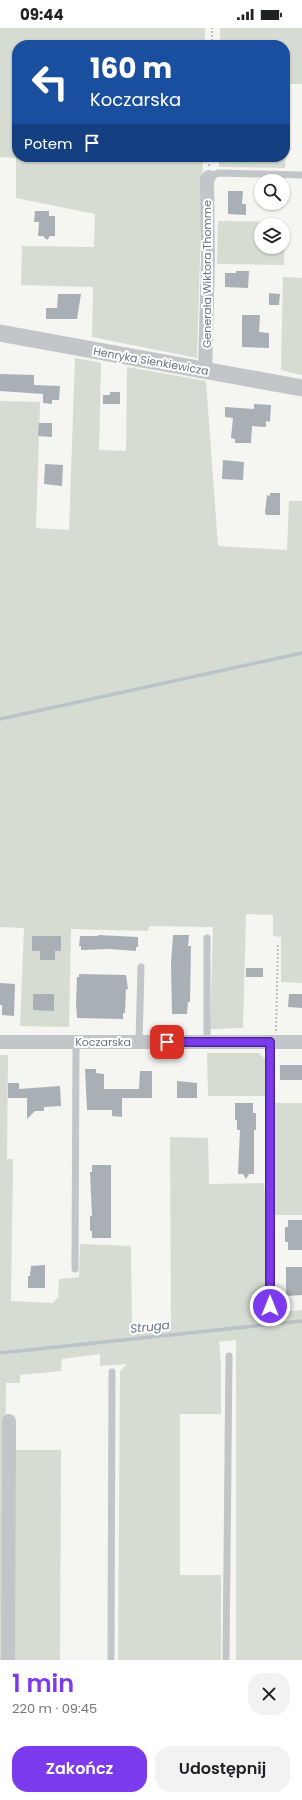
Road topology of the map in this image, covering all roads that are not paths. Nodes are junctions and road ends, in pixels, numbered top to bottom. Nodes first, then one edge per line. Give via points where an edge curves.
1 (302, 175) edge
2 (209, 177) joint
3 (0, 333) edge
4 (205, 371) junction
5 (302, 388) edge
6 (207, 938) dead end
7 (141, 968) dead end
8 (0, 1042) edge
9 (76, 1042) junction
10 (139, 1042) junction
11 (207, 1042) junction
12 (273, 1042) junction
13 (302, 1042) edge
14 (75, 1269) dead end
15 (270, 1306) dead end
16 (229, 1356) dead end
17 (112, 1372) dead end
18 (9, 1421) dead end
19 (8, 1660) edge
20 (111, 1660) edge
21 (226, 1660) edge

1 - 2 lane via 218,173
2 - 4 street, Generała Wiktora Thomme
3 - 4 street, Henryka Sienkiewicza
4 - 5 street, Henryka Sienkiewicza
6 - 11 lane
7 - 10 lane
8 - 9 street, Koczarska
9 - 10 street, Koczarska
9 - 14 lane
10 - 11 street, Koczarska
11 - 12 street, Koczarska
12 - 13 street, Koczarska
12 - 15 lane
16 - 21 lane
17 - 20 lane
18 - 19 street

